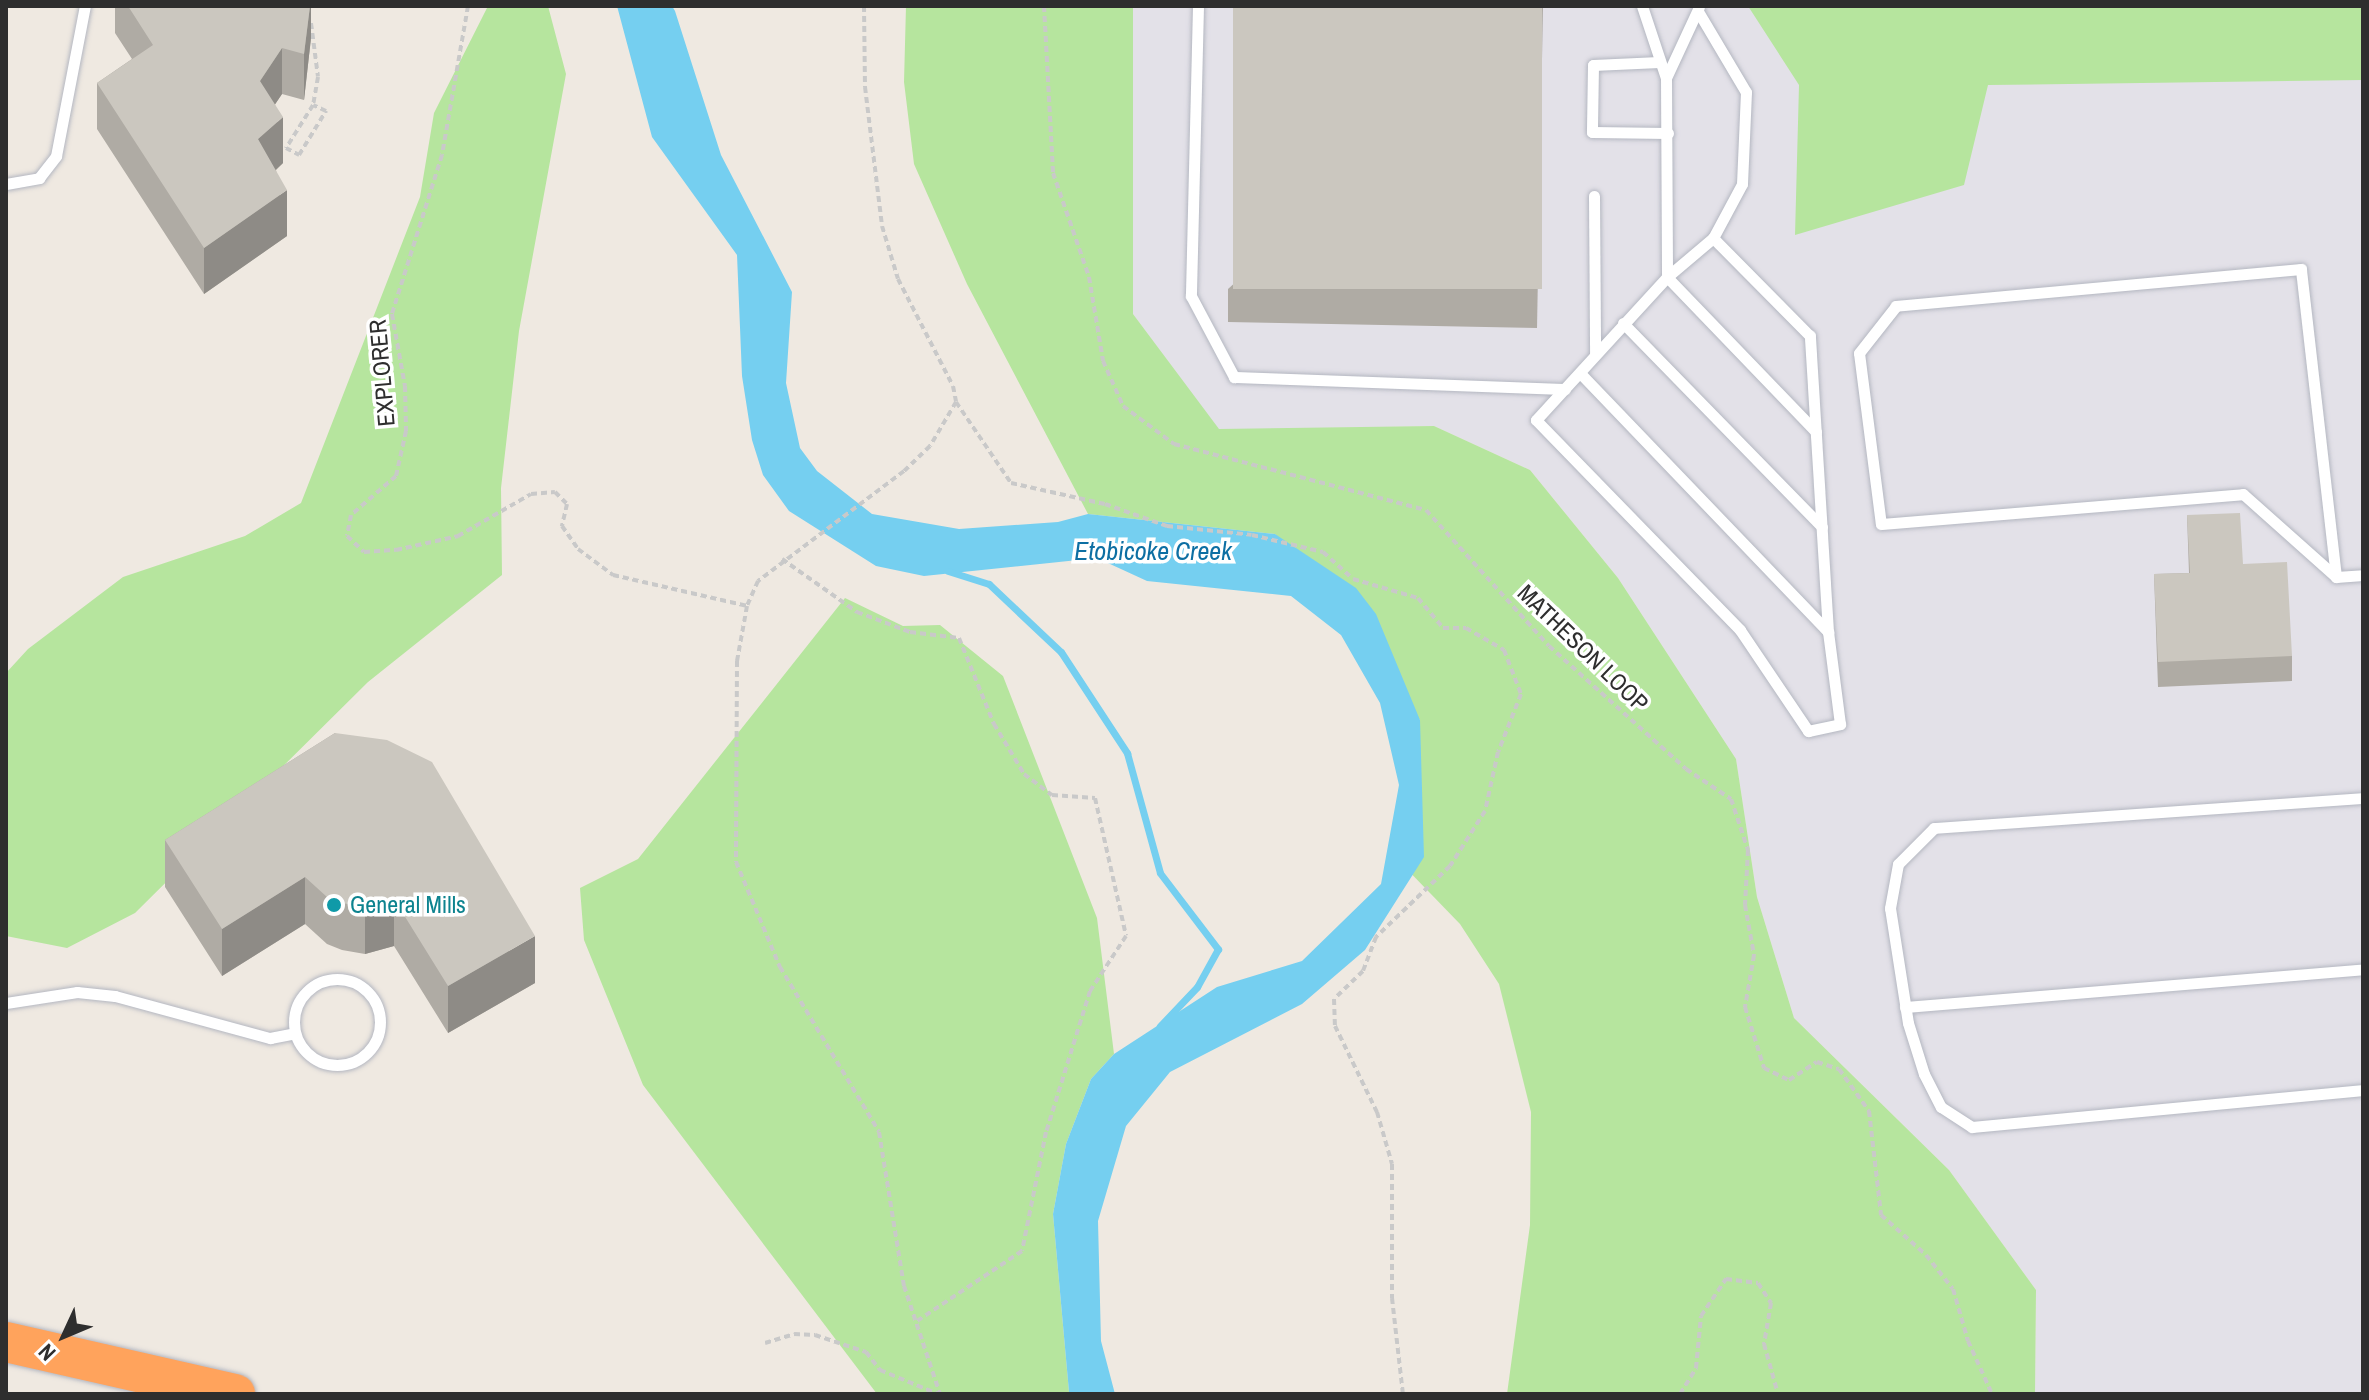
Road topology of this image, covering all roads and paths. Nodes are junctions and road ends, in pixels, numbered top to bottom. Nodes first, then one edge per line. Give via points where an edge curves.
1 (85, 6) edge
2 (468, 6) edge
3 (864, 6) edge
4 (1044, 6) edge
5 (1198, 6) edge
6 (1642, 6) edge
7 (1699, 9) edge
8 (310, 19) edge
9 (1659, 62) junction
10 (1666, 78) junction
11 (313, 105) junction
12 (1668, 133) junction
13 (6, 184) edge
14 (1594, 196) dead end
15 (1713, 238) junction
16 (1667, 277) junction
17 (1623, 323) junction
18 (1595, 354) junction
19 (1580, 373) junction
20 (1565, 389) junction
21 (956, 402) junction
22 (1817, 433) junction
23 (1822, 527) junction
24 (782, 559) junction
25 (2363, 575) edge
26 (2336, 577) junction
27 (747, 606) junction
28 (1828, 632) junction
29 (2363, 798) edge
30 (2363, 969) edge
31 (6, 1003) edge
32 (1905, 1007) junction
33 (295, 1033) junction
34 (2363, 1090) edge
35 (917, 1321) junction
36 (6, 1342) edge
37 (765, 1343) dead end
38 (235, 1394) edge
39 (939, 1394) edge
40 (1403, 1394) edge
41 (1680, 1394) edge
42 (1778, 1394) edge
43 (1992, 1394) edge

1 - 13 lane via 56,156 39,178
2 - 27 path, EXPLORER via 442,155 392,314 405,386 406,431 396,476 351,515 347,536 364,552 396,550 458,536 531,494 555,492 567,504 562,526 578,549 613,575
3 - 21 path via 865,87 882,226 898,279
4 - 43 path, MATHESON LOOP via 1053,173 1089,277 1103,361 1123,406 1174,444 1426,510 1549,646 1686,769 1731,799 1748,850 1745,905 1754,955 1745,1007 1764,1068 1789,1080 1817,1062 1839,1069 1869,1111 1881,1215 1926,1255 1953,1289 1968,1341
5 - 20 lane via 1191,296 1234,377
6 - 9 lane
7 - 10 lane
7 - 15 lane via 1746,92 1742,184
8 - 11 path via 317,43
9 - 10 lane
9 - 12 lane via 1593,65 1592,132
10 - 12 lane
11 - 11 path via 286,148 299,155 326,111
12 - 16 lane
14 - 18 lane
15 - 16 lane
15 - 22 lane via 1810,336
16 - 17 lane
16 - 22 lane
17 - 18 lane
17 - 23 lane
18 - 19 lane
19 - 20 lane
19 - 28 lane
20 - 28 lane via 1536,420 1740,630 1808,731 1840,724
21 - 24 path via 930,446 904,471
21 - 40 path via 1011,483 1105,504 1167,526 1252,535 1323,552 1353,579 1418,598 1443,628 1466,628 1504,650 1521,694 1498,752 1485,811 1450,866 1376,937 1363,971 1334,999 1335,1026 1377,1112 1392,1164 1392,1298
22 - 23 lane
23 - 28 lane
24 - 27 path via 758,581
24 - 35 path via 857,612 910,632 959,638 994,724 1024,774 1052,795 1095,798 1126,936 1090,991 1046,1132 1022,1251
25 - 26 lane
26 - 26 lane via 2301,269 1896,306 1859,353 1881,524 2243,494
27 - 35 path via 737,661 736,862 780,967 879,1132 890,1218
29 - 32 lane via 1934,828 1912,846 1891,883
30 - 32 lane
31 - 33 lane via 77,992 115,996 270,1038
32 - 34 lane via 1924,1074 1941,1107 1972,1127
33 - 33 lane via 311,1056 324,1063 352,1063 375,1045 380,1032 377,1004 358,983 330,979 316,984 297,1005
35 - 39 path
36 - 38 highway
37 - 39 path via 794,1334 815,1335 866,1352 880,1370
41 - 42 path via 1696,1368 1701,1316 1726,1279 1758,1283 1771,1303 1764,1344

